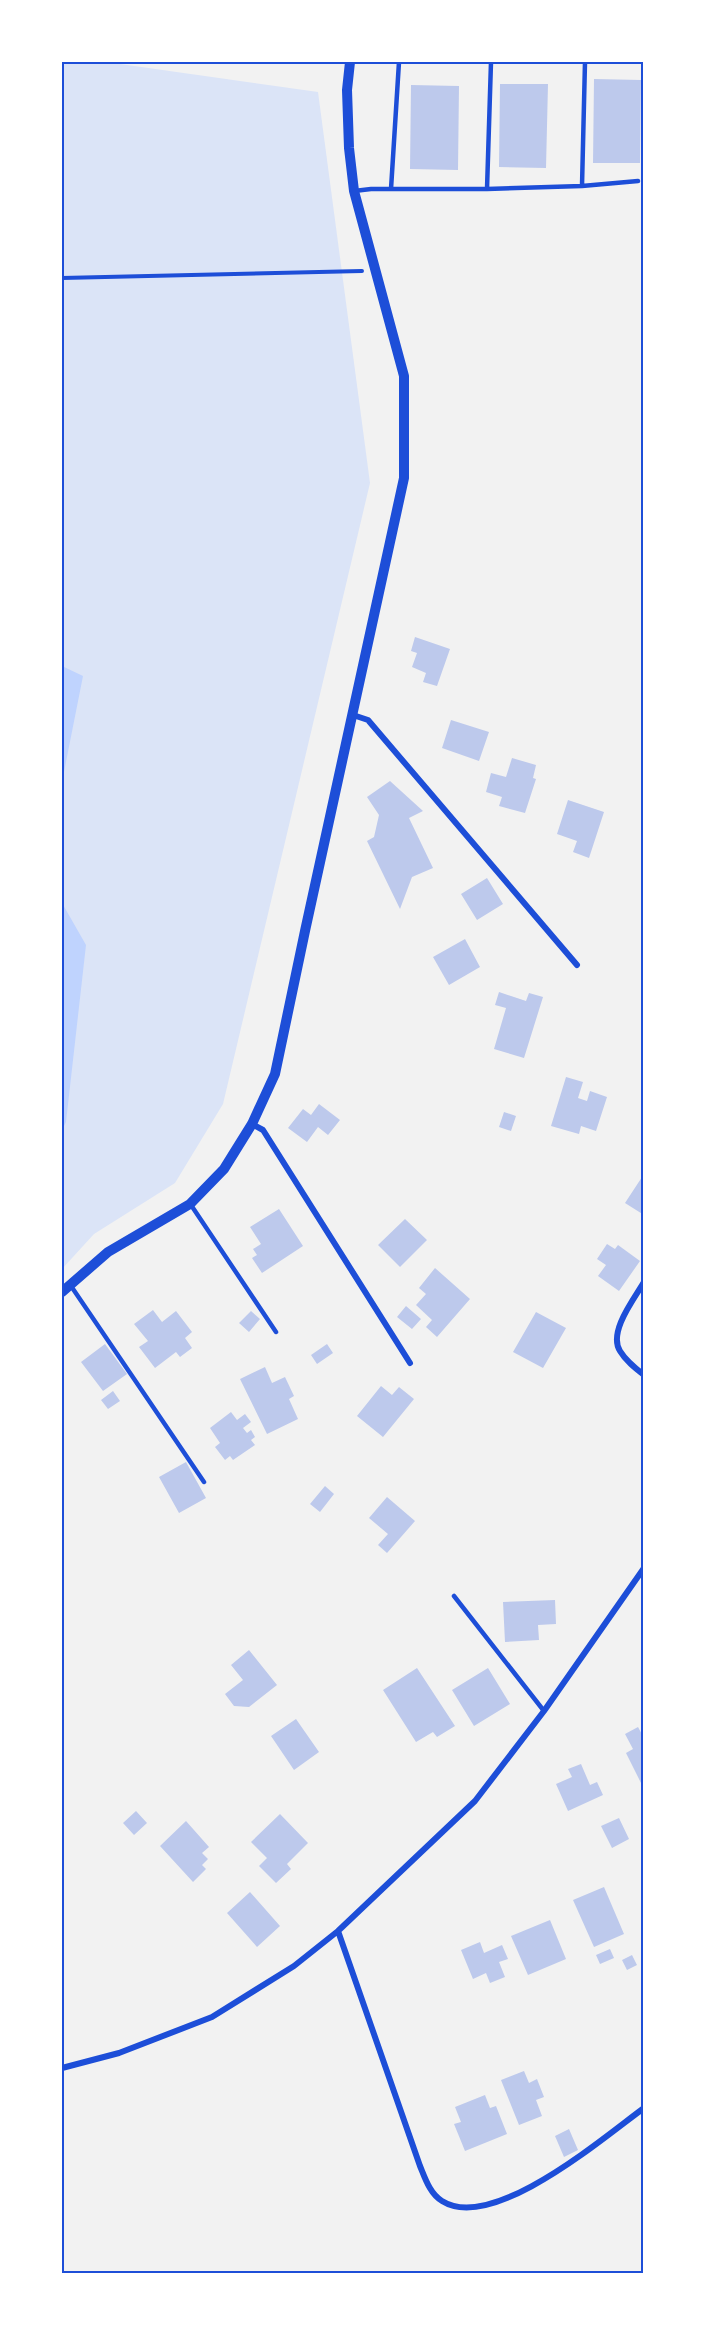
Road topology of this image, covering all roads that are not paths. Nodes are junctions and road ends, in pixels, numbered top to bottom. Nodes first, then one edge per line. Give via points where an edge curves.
1 (350, 62) edge
2 (399, 62) edge
3 (491, 62) edge
4 (585, 62) edge
5 (638, 181) dead end
6 (582, 186) junction
7 (391, 189) junction
8 (487, 189) junction
9 (354, 191) junction
10 (353, 715) junction
11 (578, 966) dead end
12 (252, 1124) junction
13 (190, 1204) junction
14 (644, 1282) edge
15 (65, 1288) edge
16 (276, 1332) dead end
17 (410, 1363) dead end
18 (644, 1375) edge
19 (204, 1482) dead end
20 (644, 1569) edge
21 (454, 1596) dead end
22 (544, 1711) junction
23 (338, 1930) junction
24 (62, 2068) edge
25 (644, 2108) edge

1 - 9 street via 348,148
2 - 7 lane
3 - 8 lane
4 - 6 lane
5 - 6 lane
6 - 8 lane
7 - 8 lane
7 - 9 lane
9 - 10 street via 404,376 404,478
10 - 11 street via 368,720
10 - 12 street via 275,1074
12 - 13 street via 224,1169
12 - 17 street via 263,1130
13 - 15 street via 108,1252
13 - 16 lane
14 - 18 street via 616,1337 619,1350
15 - 19 lane
20 - 22 street
21 - 22 lane
22 - 23 street via 475,1801
23 - 24 street via 294,1966 212,2017 118,2053
23 - 25 street via 420,2166 430,2188 442,2201 458,2207 475,2207 523,2191 566,2166

